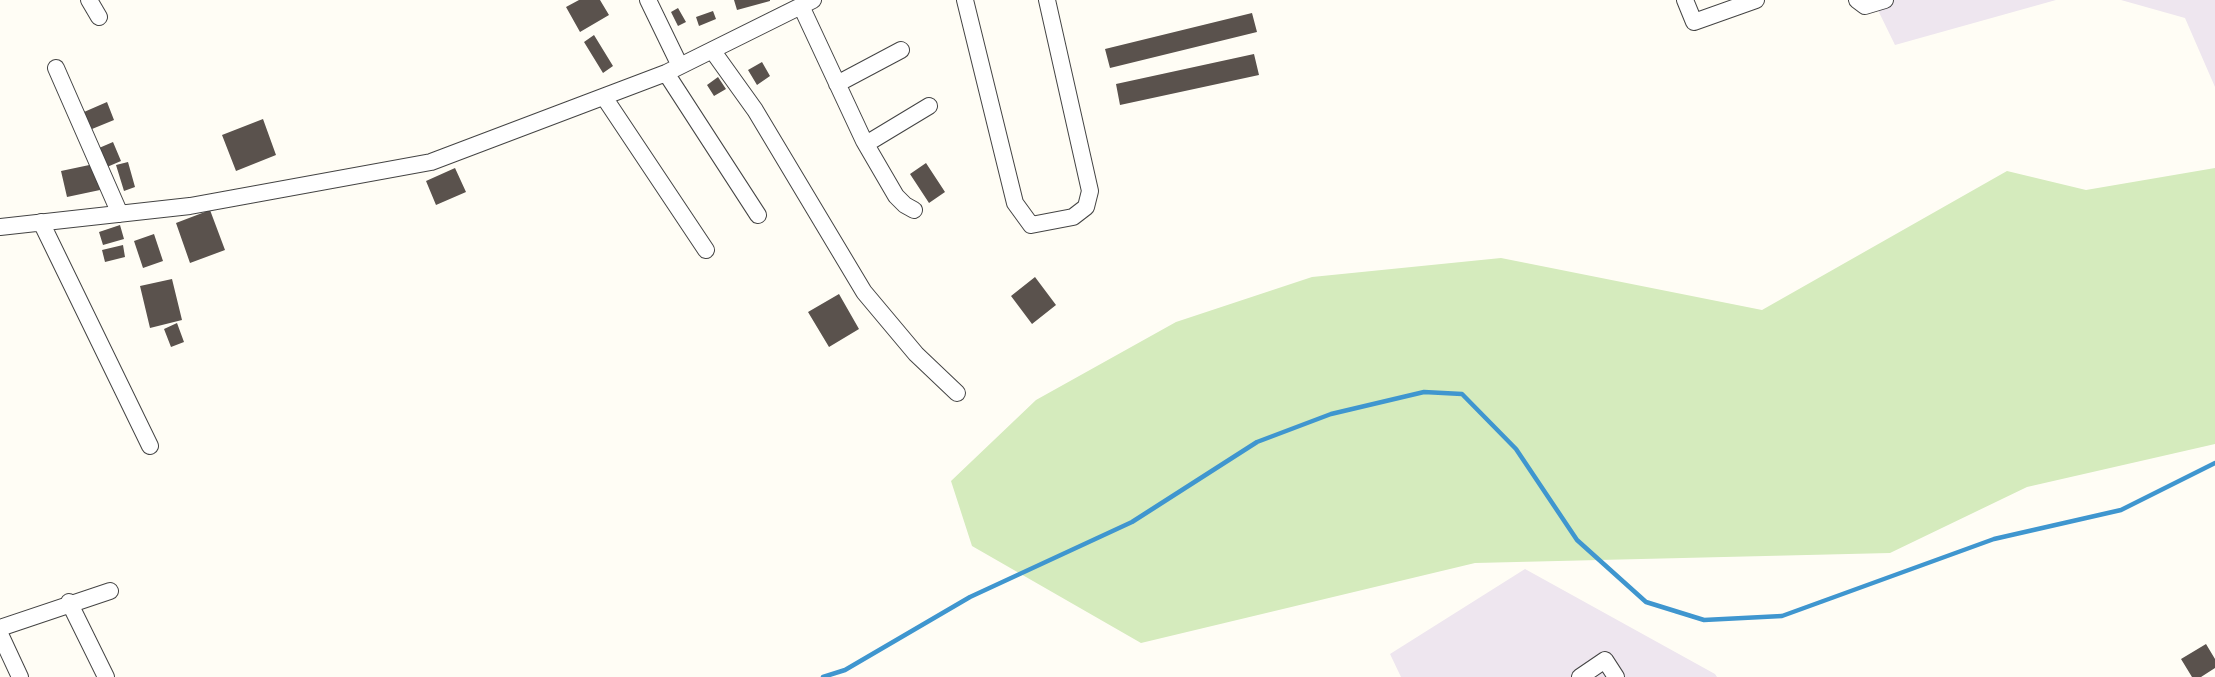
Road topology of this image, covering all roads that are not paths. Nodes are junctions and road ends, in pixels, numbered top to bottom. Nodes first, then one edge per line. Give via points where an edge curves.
1 (89, 0) edge
2 (648, 0) edge
3 (965, 0) edge
4 (1047, 0) edge
5 (1685, 0) edge
6 (1756, 0) edge
7 (1857, 0) edge
8 (1885, 0) edge
9 (807, 3) edge
10 (99, 17) dead end
11 (712, 50) junction
12 (901, 50) dead end
13 (56, 68) dead end
14 (673, 70) junction
15 (837, 84) junction
16 (604, 97) junction
17 (929, 106) dead end
18 (866, 144) junction
19 (914, 210) dead end
20 (120, 214) junction
21 (758, 215) dead end
22 (41, 222) junction
23 (0, 227) edge
24 (706, 250) dead end
25 (957, 393) dead end
26 (150, 446) dead end
27 (110, 591) dead end
28 (69, 602) junction
29 (0, 628) edge
30 (0, 634) edge
31 (20, 677) edge
32 (106, 677) edge
33 (1580, 677) edge
34 (1616, 677) edge

1 - 10 street
2 - 14 street
3 - 4 street via 1016,203 1031,225 1073,217 1086,207 1090,191
5 - 6 street via 1694,22
7 - 8 street via 1865,6
9 - 11 street
9 - 15 street
11 - 14 street
11 - 25 street via 755,110 864,292 916,354
12 - 15 street
13 - 20 street
14 - 16 street
14 - 21 street
15 - 18 street
16 - 20 street via 431,162 190,206
16 - 24 street
17 - 18 street
18 - 19 street via 896,196
20 - 22 street
22 - 23 street
22 - 26 street
27 - 28 street
28 - 29 street
28 - 32 street
30 - 31 street
33 - 34 street via 1605,660

